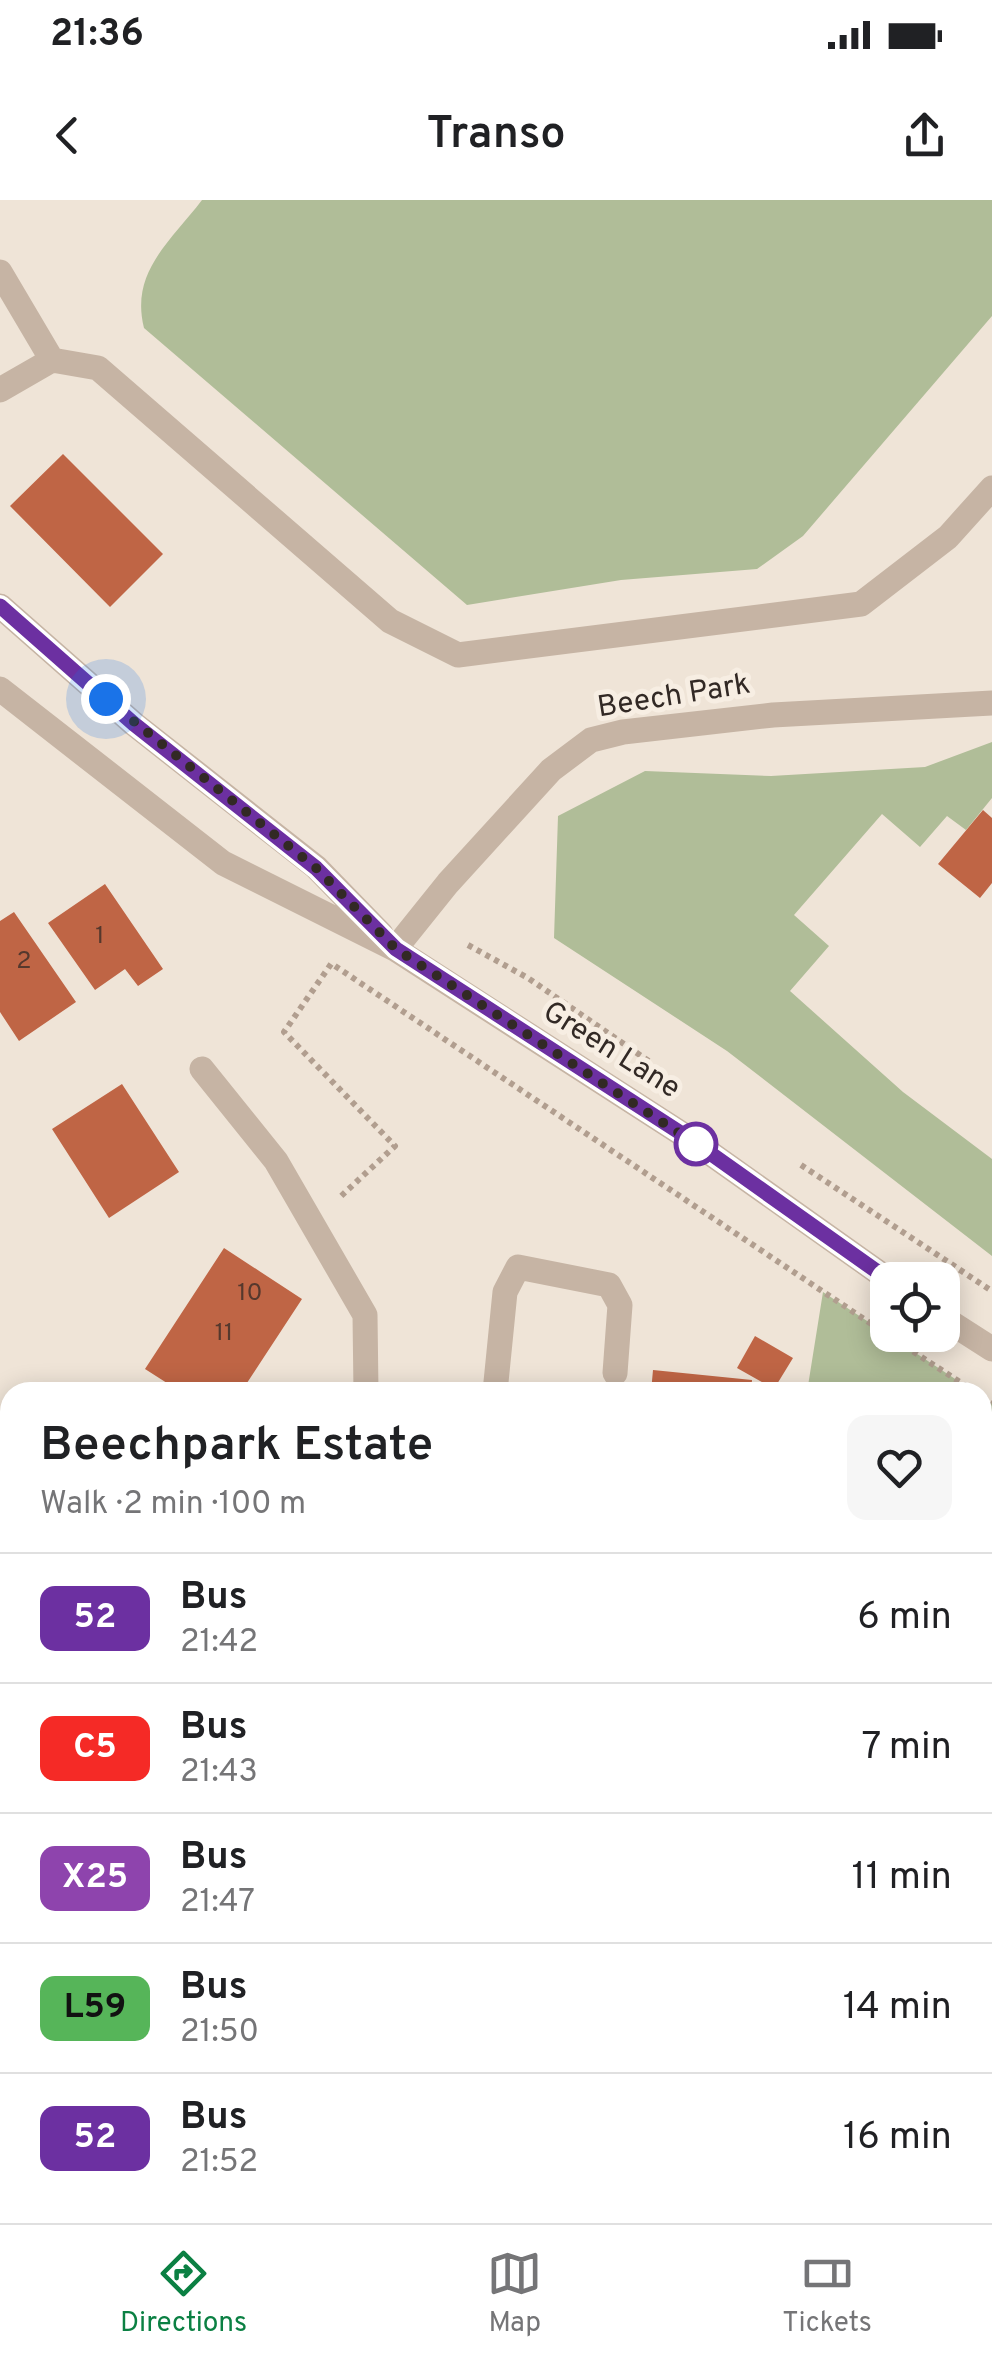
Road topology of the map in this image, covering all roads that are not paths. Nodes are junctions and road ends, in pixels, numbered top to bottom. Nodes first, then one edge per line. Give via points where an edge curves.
1 (0, 272) edge
2 (52, 360) junction
3 (0, 390) edge
4 (992, 488) edge
5 (0, 606) edge
6 (0, 689) edge
7 (992, 703) edge
8 (396, 949) junction
9 (202, 1070) dead end
10 (870, 1267) edge
11 (960, 1329) edge
12 (992, 1349) edge
13 (615, 1373) dead end
14 (366, 1382) edge
15 (496, 1382) edge

1 - 2 street
2 - 3 street
2 - 4 street via 98,368 390,621 458,655 861,604 948,537
5 - 8 street, Green Lane via 134,724 316,868
6 - 8 street, Green Lane via 222,863
7 - 8 street, Beech Park via 773,714 591,740 552,770
8 - 10 street, Green Lane via 693,1141
9 - 14 street via 276,1160 365,1315
11 - 12 street
13 - 15 street via 620,1306 608,1284 518,1267 505,1292

